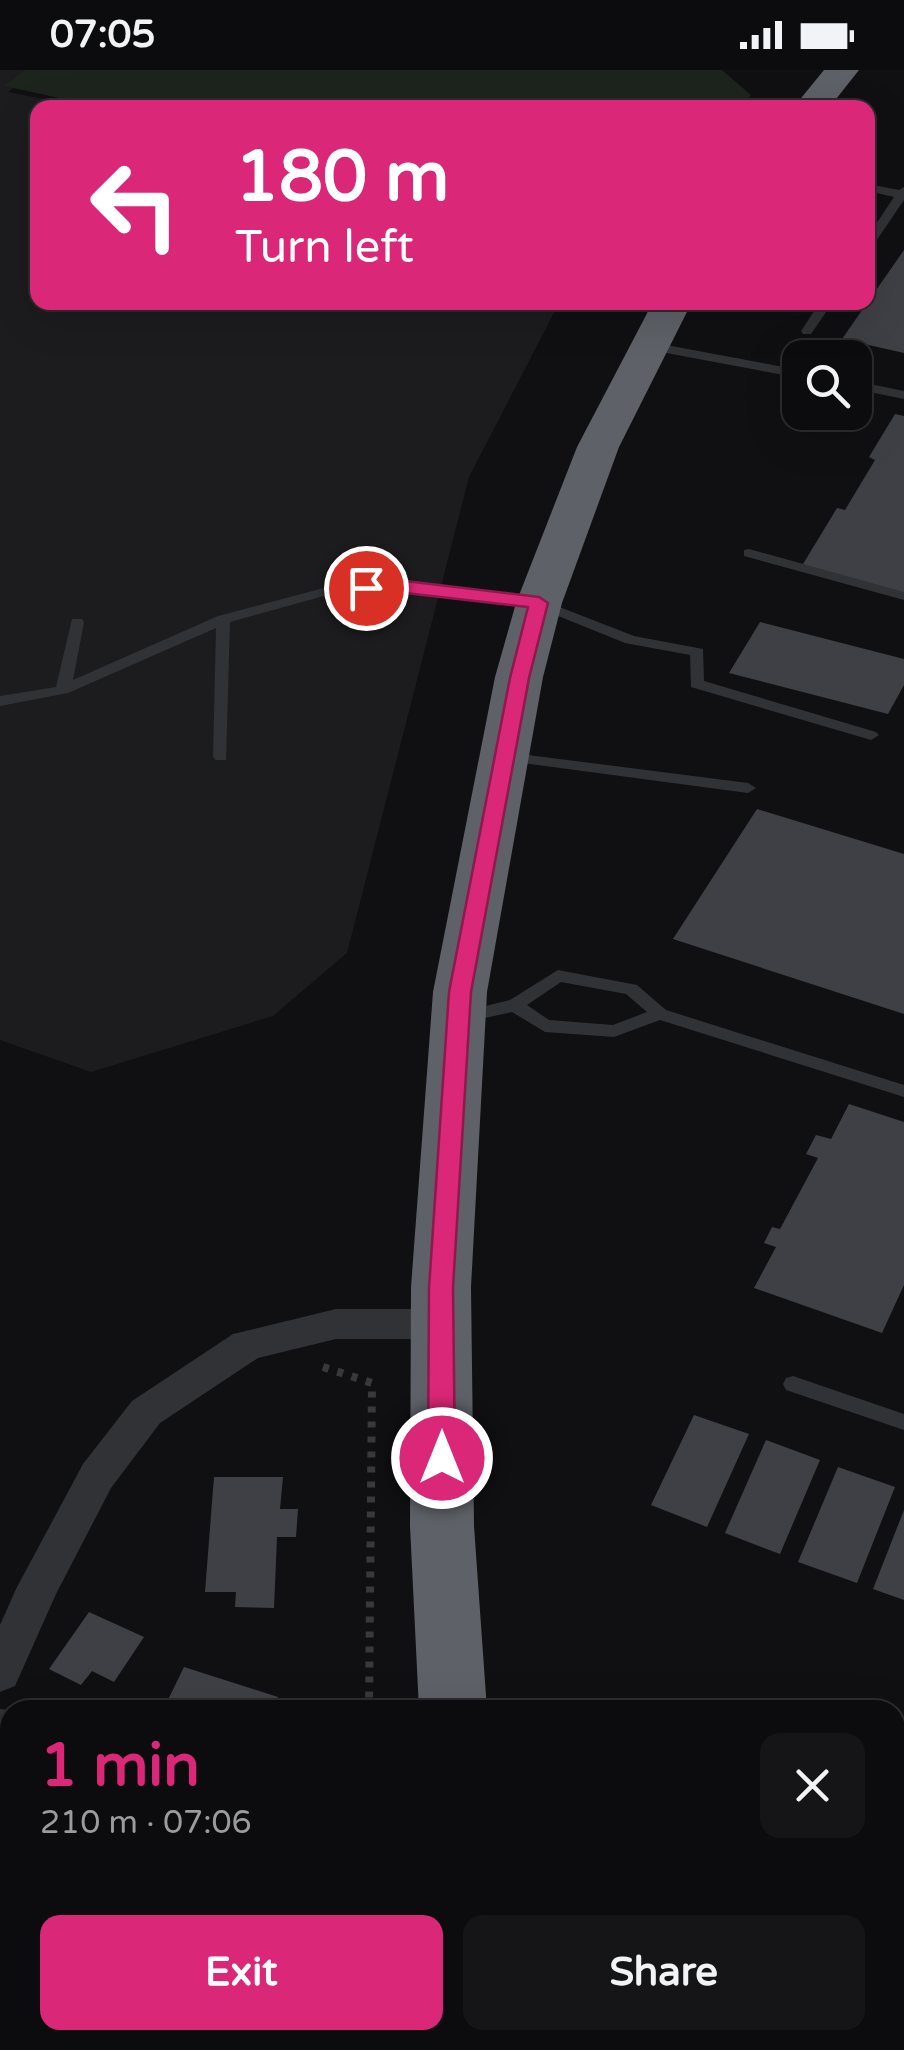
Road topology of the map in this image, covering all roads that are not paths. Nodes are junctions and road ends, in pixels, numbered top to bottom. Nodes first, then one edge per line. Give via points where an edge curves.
1 (835, 72) edge
2 (816, 100) edge
3 (875, 189) edge
4 (903, 193) edge
5 (875, 234) edge
6 (669, 310) edge
7 (822, 310) edge
8 (808, 331) dead end
9 (650, 346) junction
10 (782, 371) edge
11 (872, 388) edge
12 (904, 395) edge
13 (749, 553) dead end
14 (904, 596) edge
15 (539, 603) junction
16 (223, 618) junction
17 (77, 622) dead end
18 (63, 690) junction
19 (0, 700) edge
20 (871, 735) dead end
21 (221, 757) dead end
22 (504, 757) junction
23 (748, 788) dead end
24 (515, 1004) junction
25 (660, 1014) junction
26 (459, 1017) junction
27 (904, 1090) edge
28 (442, 1324) junction
29 (793, 1384) dead end
30 (904, 1422) edge
31 (0, 1674) edge
32 (451, 1700) edge

1 - 2 highway
3 - 4 lane
4 - 5 lane
6 - 9 highway
7 - 8 lane
9 - 10 lane
9 - 15 highway via 598,447
11 - 12 lane
13 - 14 lane
15 - 16 lane via 397,586 335,589
15 - 20 lane via 630,640 698,652 696,684
15 - 22 highway
16 - 18 lane
16 - 21 lane
17 - 18 lane
18 - 19 lane
22 - 23 lane
22 - 26 highway
24 - 25 lane via 544,1026 596,1030 614,1031
24 - 25 lane via 558,976 631,989
24 - 26 lane
25 - 27 lane
26 - 28 highway
28 - 31 street via 336,1324 247,1345 146,1412 98,1476 36,1588
28 - 32 highway via 442,1526
29 - 30 lane

